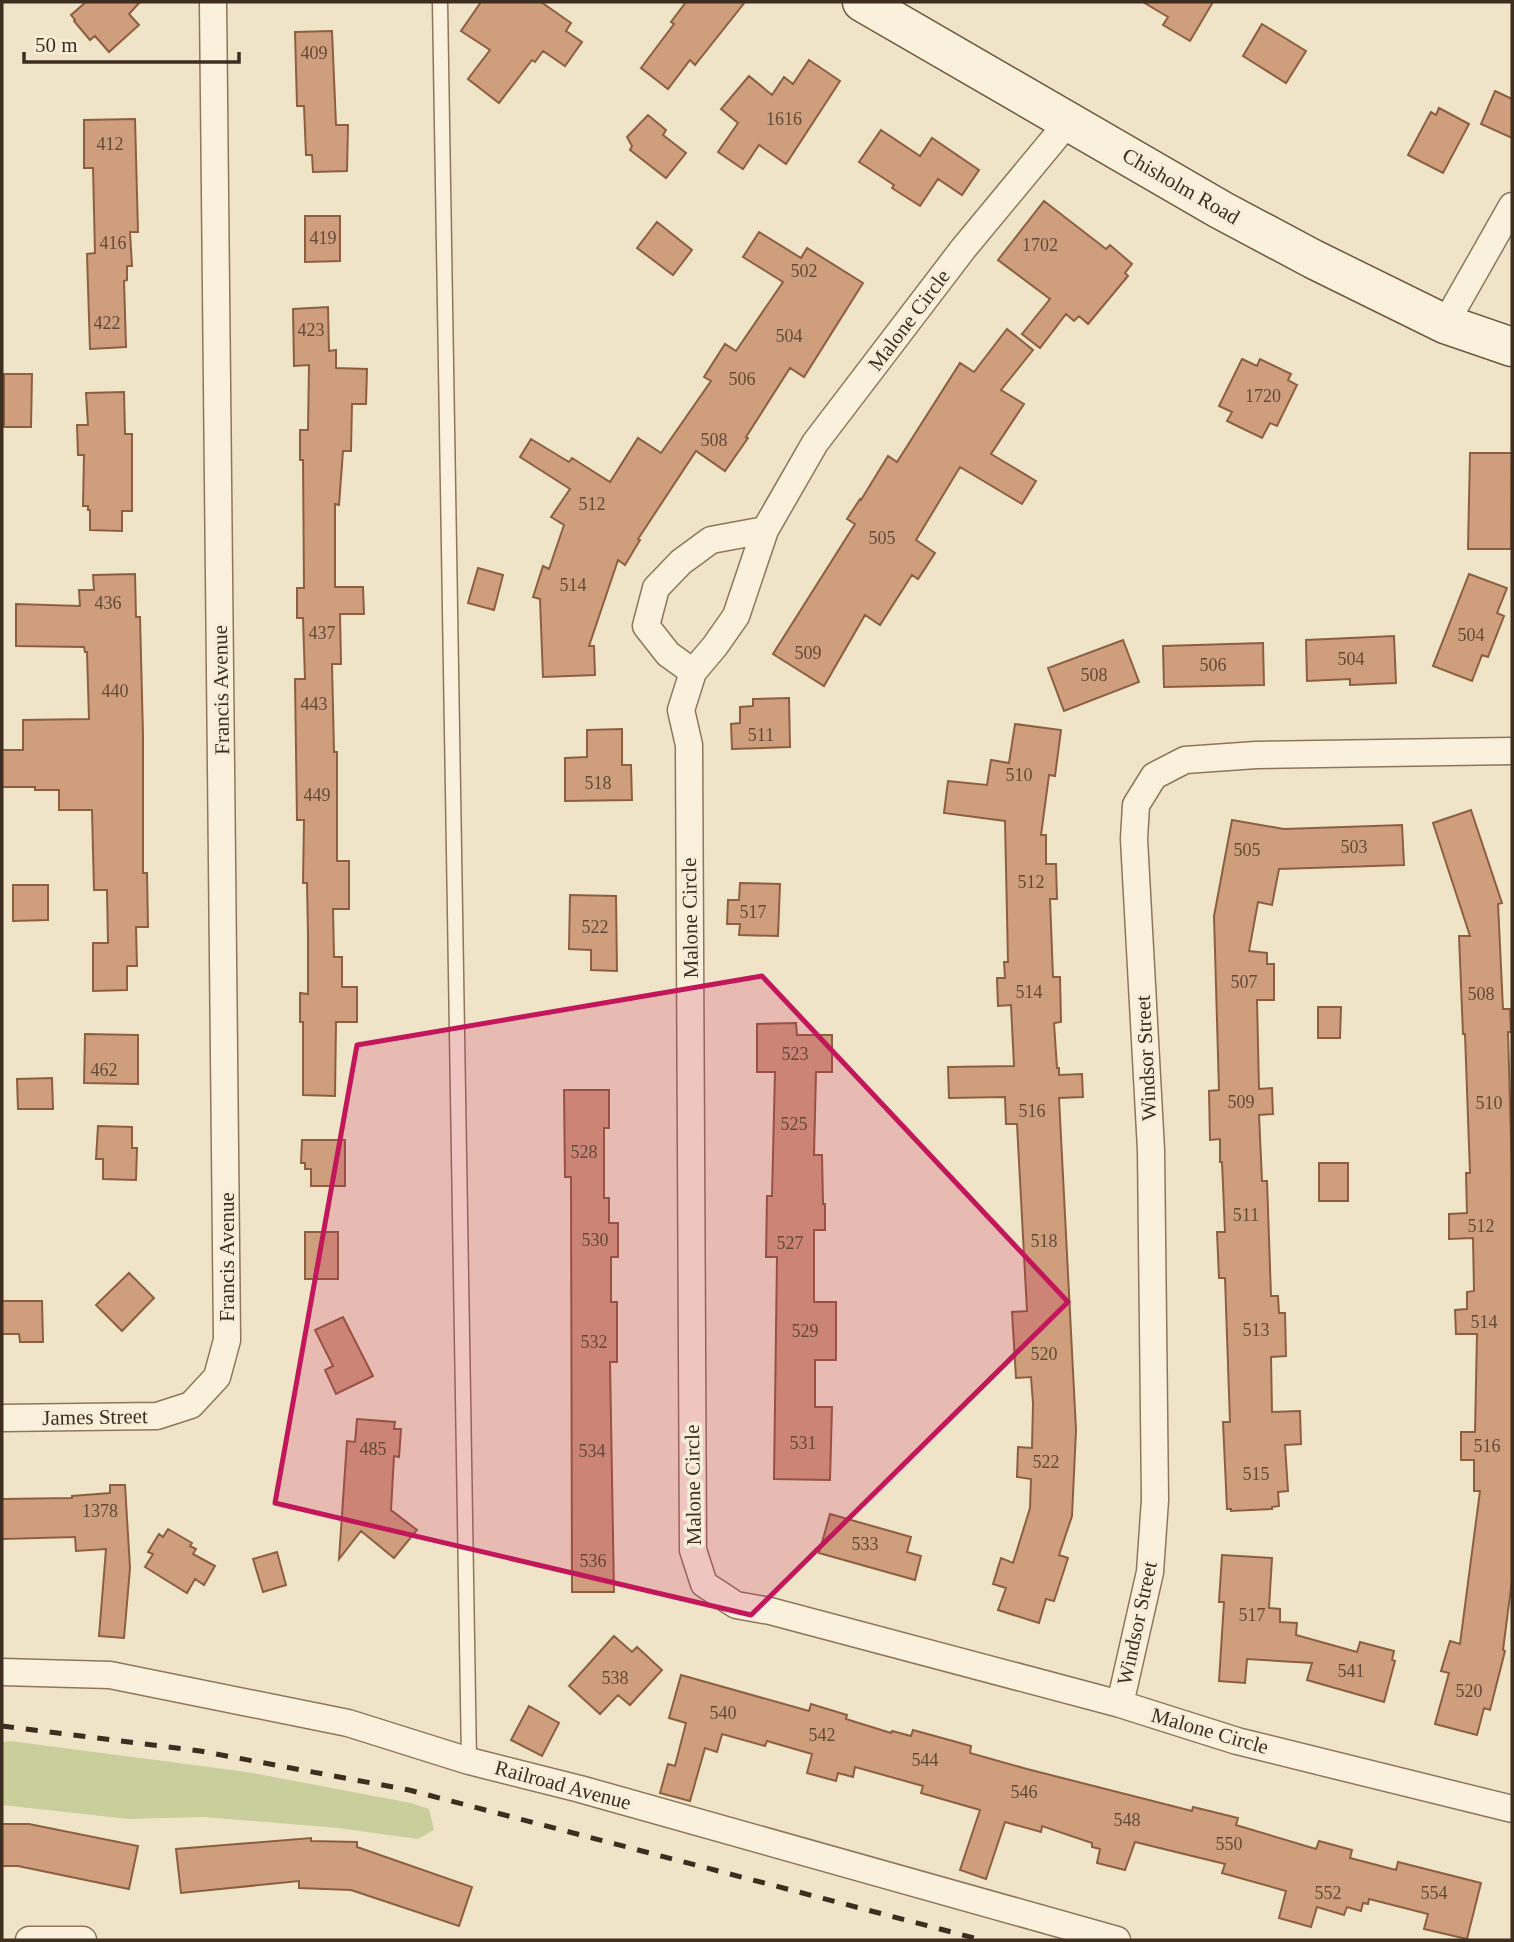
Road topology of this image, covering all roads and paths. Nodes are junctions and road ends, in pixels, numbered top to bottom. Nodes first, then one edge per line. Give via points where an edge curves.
1 (213, 2) edge
2 (440, 2) edge
3 (862, 2) edge
4 (1069, 121) junction
5 (1512, 206) edge
6 (1445, 324) junction
7 (1512, 347) edge
8 (765, 530) junction
9 (694, 672) junction
10 (1512, 751) edge
11 (217, 1377) joint
12 (2, 1418) edge
13 (2, 1672) edge
14 (1120, 1704) junction
15 (469, 1760) junction
16 (1512, 1809) edge
17 (29, 1940) edge
18 (83, 1940) edge
19 (1116, 1940) edge

1 - 11 street, Francis Avenue via 228,1301 227,1340
2 - 15 lane
3 - 4 main road, Chisholm Road
4 - 6 main road, Chisholm Road via 1302,253
4 - 8 street, Malone Circle via 963,249 814,443
5 - 6 street
6 - 7 main road, Chisholm Road
8 - 9 street, Malone Circle via 736,616
8 - 9 street via 711,540 656,588 646,626 668,654
9 - 14 street, Malone Circle via 681,710 688,745 692,1550 704,1584 736,1605
10 - 14 street, Windsor Street via 1185,760 1154,776 1136,805 1151,1150 1156,1500 1150,1572
11 - 12 street, James Street via 191,1405 157,1416
13 - 15 street, Railroad Avenue via 110,1675 348,1723
14 - 16 street, Malone Circle via 1237,1741
15 - 19 street, Railroad Avenue
17 - 18 street

